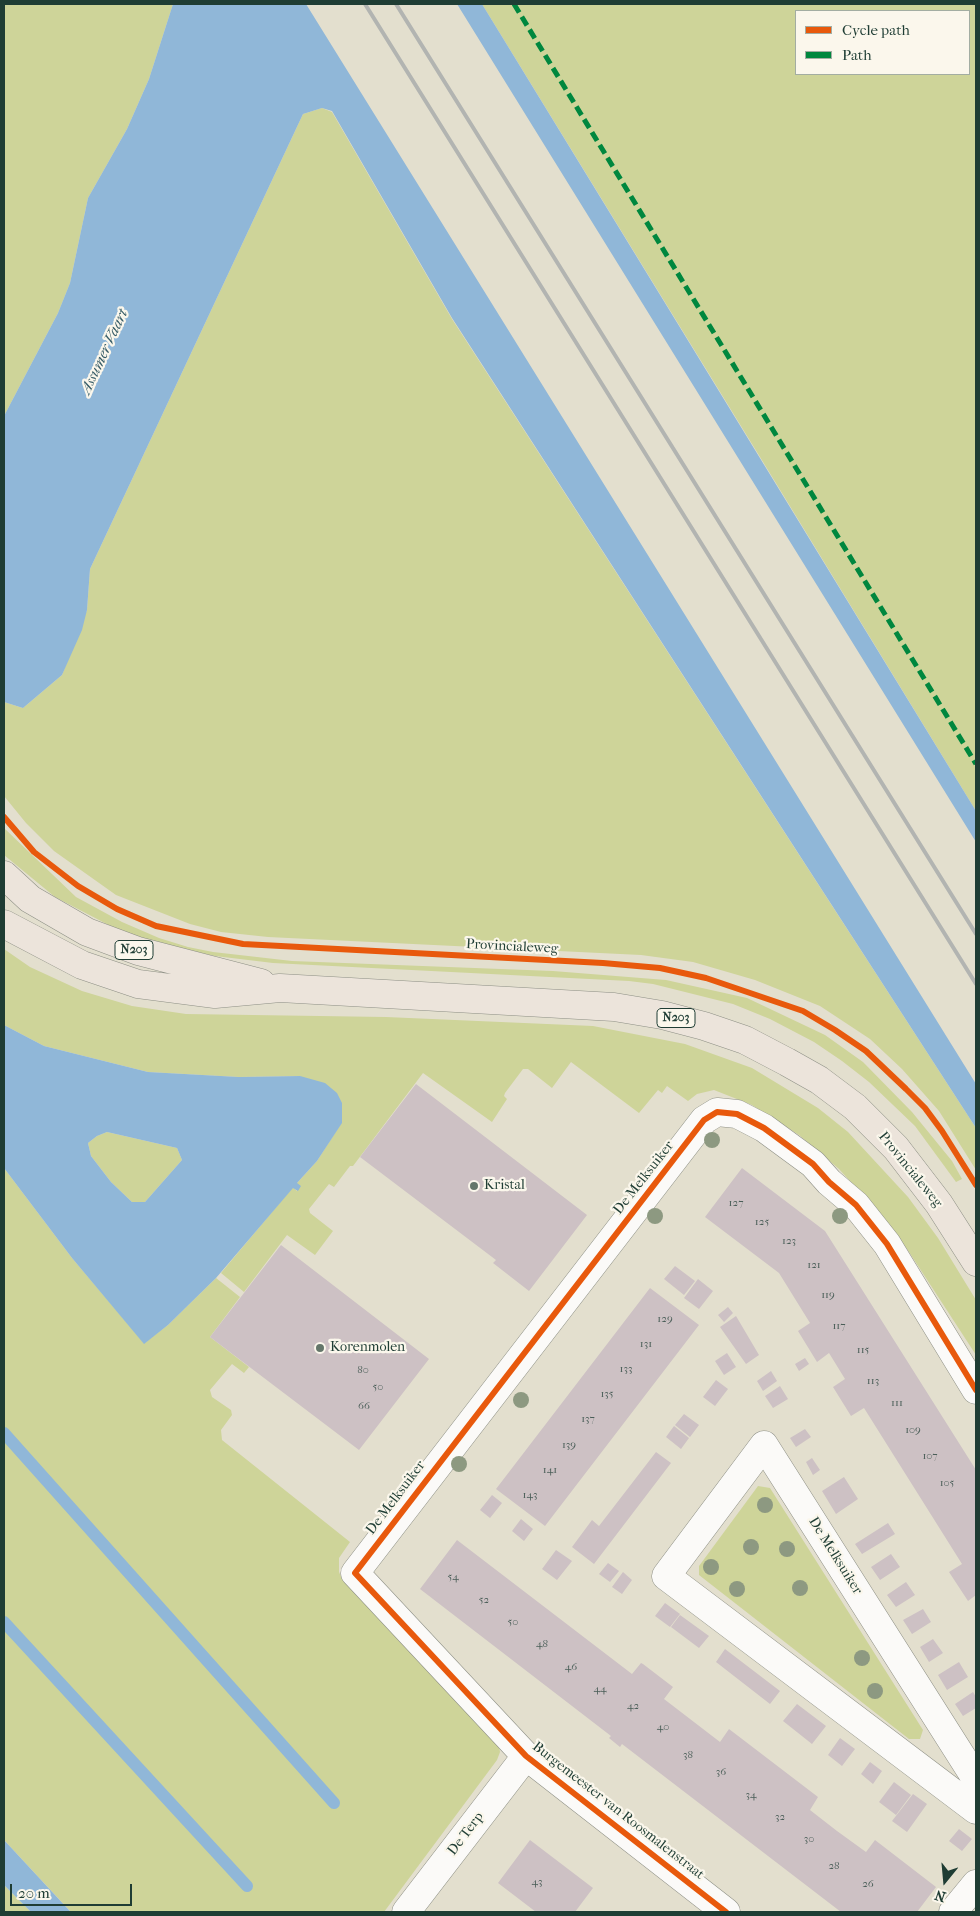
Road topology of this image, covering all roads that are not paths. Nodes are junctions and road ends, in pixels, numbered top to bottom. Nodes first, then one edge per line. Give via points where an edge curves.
1 (4, 876) edge
2 (4, 924) edge
3 (280, 988) junction
4 (976, 1262) edge
5 (976, 1390) edge
6 (355, 1573) joint
7 (526, 1756) junction
8 (976, 1779) edge
9 (976, 1810) edge
10 (976, 1884) edge
11 (406, 1912) edge
12 (726, 1912) edge
13 (952, 1912) edge

1 - 3 main road, Provincialeweg / N203 via 30,899 86,932 138,951
2 - 3 main road, Provincialeweg / N203 via 82,965 138,984 215,994
3 - 4 main road, Provincialeweg / N203 via 614,1007 662,1015 745,1040 819,1080 855,1107 896,1148 939,1204
5 - 6 street, De Melksuiker via 888,1244 856,1205 807,1159 764,1128 737,1114 717,1112 704,1120
6 - 7 street, Burgemeester van Roosmalenstraat
7 - 11 street, De Terp
7 - 12 street, Burgemeester van Roosmalenstraat
8 - 9 street, De Melksuiker via 764,1445 666,1576
10 - 13 street

